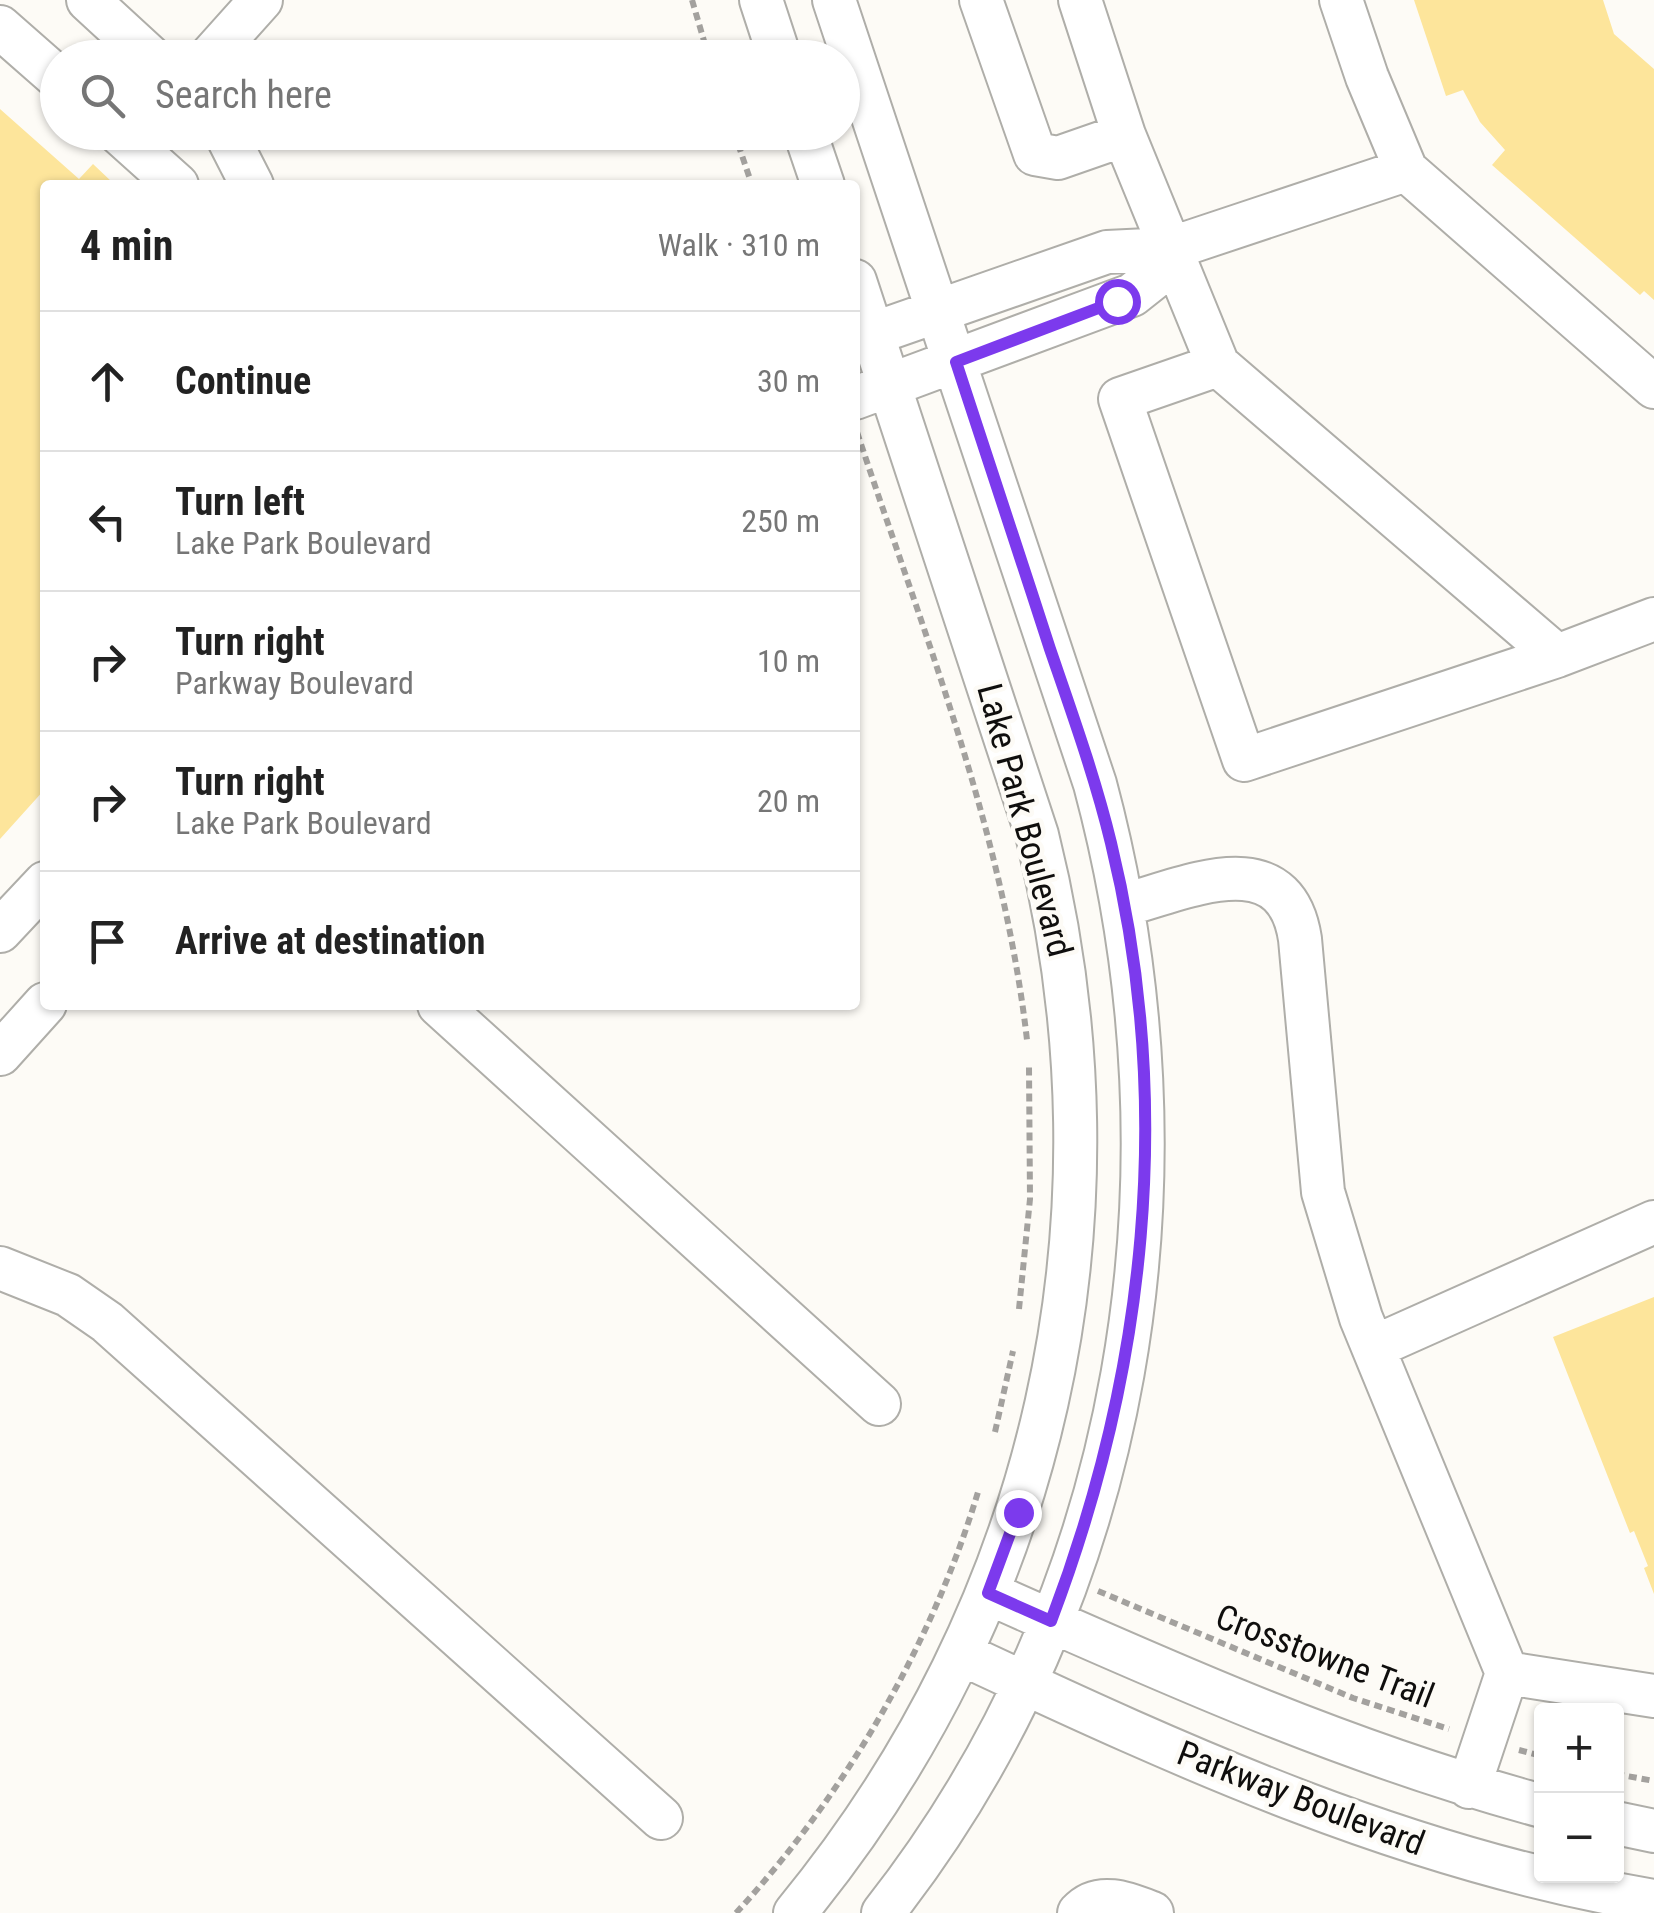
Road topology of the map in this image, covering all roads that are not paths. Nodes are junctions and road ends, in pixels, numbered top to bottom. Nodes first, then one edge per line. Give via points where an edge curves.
1 (88, 0) edge
2 (260, 0) edge
3 (761, 0) edge
4 (834, 0) edge
5 (982, 0) edge
6 (1080, 0) edge
7 (1341, 0) edge
8 (0, 27) edge
9 (131, 40) edge
10 (225, 40) edge
11 (774, 40) edge
12 (848, 40) edge
13 (40, 62) edge
14 (860, 77) edge
15 (1124, 135) junction
16 (138, 150) edge
17 (234, 150) edge
18 (812, 150) edge
19 (1406, 170) junction
20 (171, 180) edge
21 (249, 180) edge
22 (821, 180) edge
23 (1169, 249) junction
24 (938, 308) junction
25 (860, 311) edge
26 (864, 336) edge
27 (956, 362) junction
28 (1218, 365) junction
29 (1654, 386) edge
30 (873, 392) edge
31 (1654, 619) edge
32 (1557, 656) junction
33 (40, 888) edge
34 (1124, 905) junction
35 (0, 931) edge
36 (40, 1010) edge
37 (445, 1010) edge
38 (0, 1054) edge
39 (1654, 1222) edge
40 (0, 1268) edge
41 (1374, 1348) junction
42 (879, 1404) dead end
43 (988, 1593) junction
44 (1051, 1621) junction
45 (962, 1654) junction
46 (1507, 1673) junction
47 (1022, 1682) junction
48 (1654, 1696) edge
49 (1469, 1786) junction
50 (1534, 1804) edge
51 (661, 1818) dead end
52 (1624, 1825) edge
53 (1654, 1831) edge
54 (1654, 1901) edge
55 (794, 1913) edge
56 (883, 1913) edge
57 (1079, 1913) edge
58 (1152, 1913) edge

1 - 9 street
2 - 10 street
3 - 11 street
4 - 12 street, Lake Park Boulevard
5 - 15 street via 1035,154 1058,158
6 - 15 street
7 - 19 street
8 - 13 street
14 - 24 street, Lake Park Boulevard
15 - 23 street
16 - 20 street
17 - 21 street
18 - 22 street
19 - 23 street
19 - 29 street
23 - 24 street via 1107,252
23 - 27 street via 1156,276 1132,295
23 - 28 street
24 - 26 street
24 - 27 street, Lake Park Boulevard
25 - 26 street, Lake Park Boulevard
26 - 30 street, Lake Park Boulevard
27 - 30 street
27 - 34 street, Lake Park Boulevard via 1096,784
28 - 32 street
28 - 32 street via 1120,399 1244,760
30 - 43 street, Lake Park Boulevard via 1032,818 1073,1030 1078,1164 1065,1304 1032,1464
31 - 32 street
33 - 35 street
34 - 41 street via 1244,878 1273,888 1292,910 1300,940 1318,1173
34 - 44 street, Lake Park Boulevard via 1145,1078 1138,1279 1114,1422
36 - 38 street
37 - 42 street
39 - 41 street
40 - 51 street via 68,1295 107,1322
41 - 46 street
43 - 44 street, Parkway Boulevard
43 - 45 street, Lake Park Boulevard
44 - 47 street, Lake Park Boulevard
44 - 49 street, Parkway Boulevard via 1286,1723
45 - 47 street, Parkway Boulevard
45 - 55 street, Lake Park Boulevard via 887,1787
46 - 48 street
46 - 49 street
47 - 54 street, Parkway Boulevard via 1251,1785 1362,1824
47 - 56 street, Lake Park Boulevard via 962,1796
49 - 50 street, Parkway Boulevard
52 - 53 street
57 - 58 street via 1118,1900

